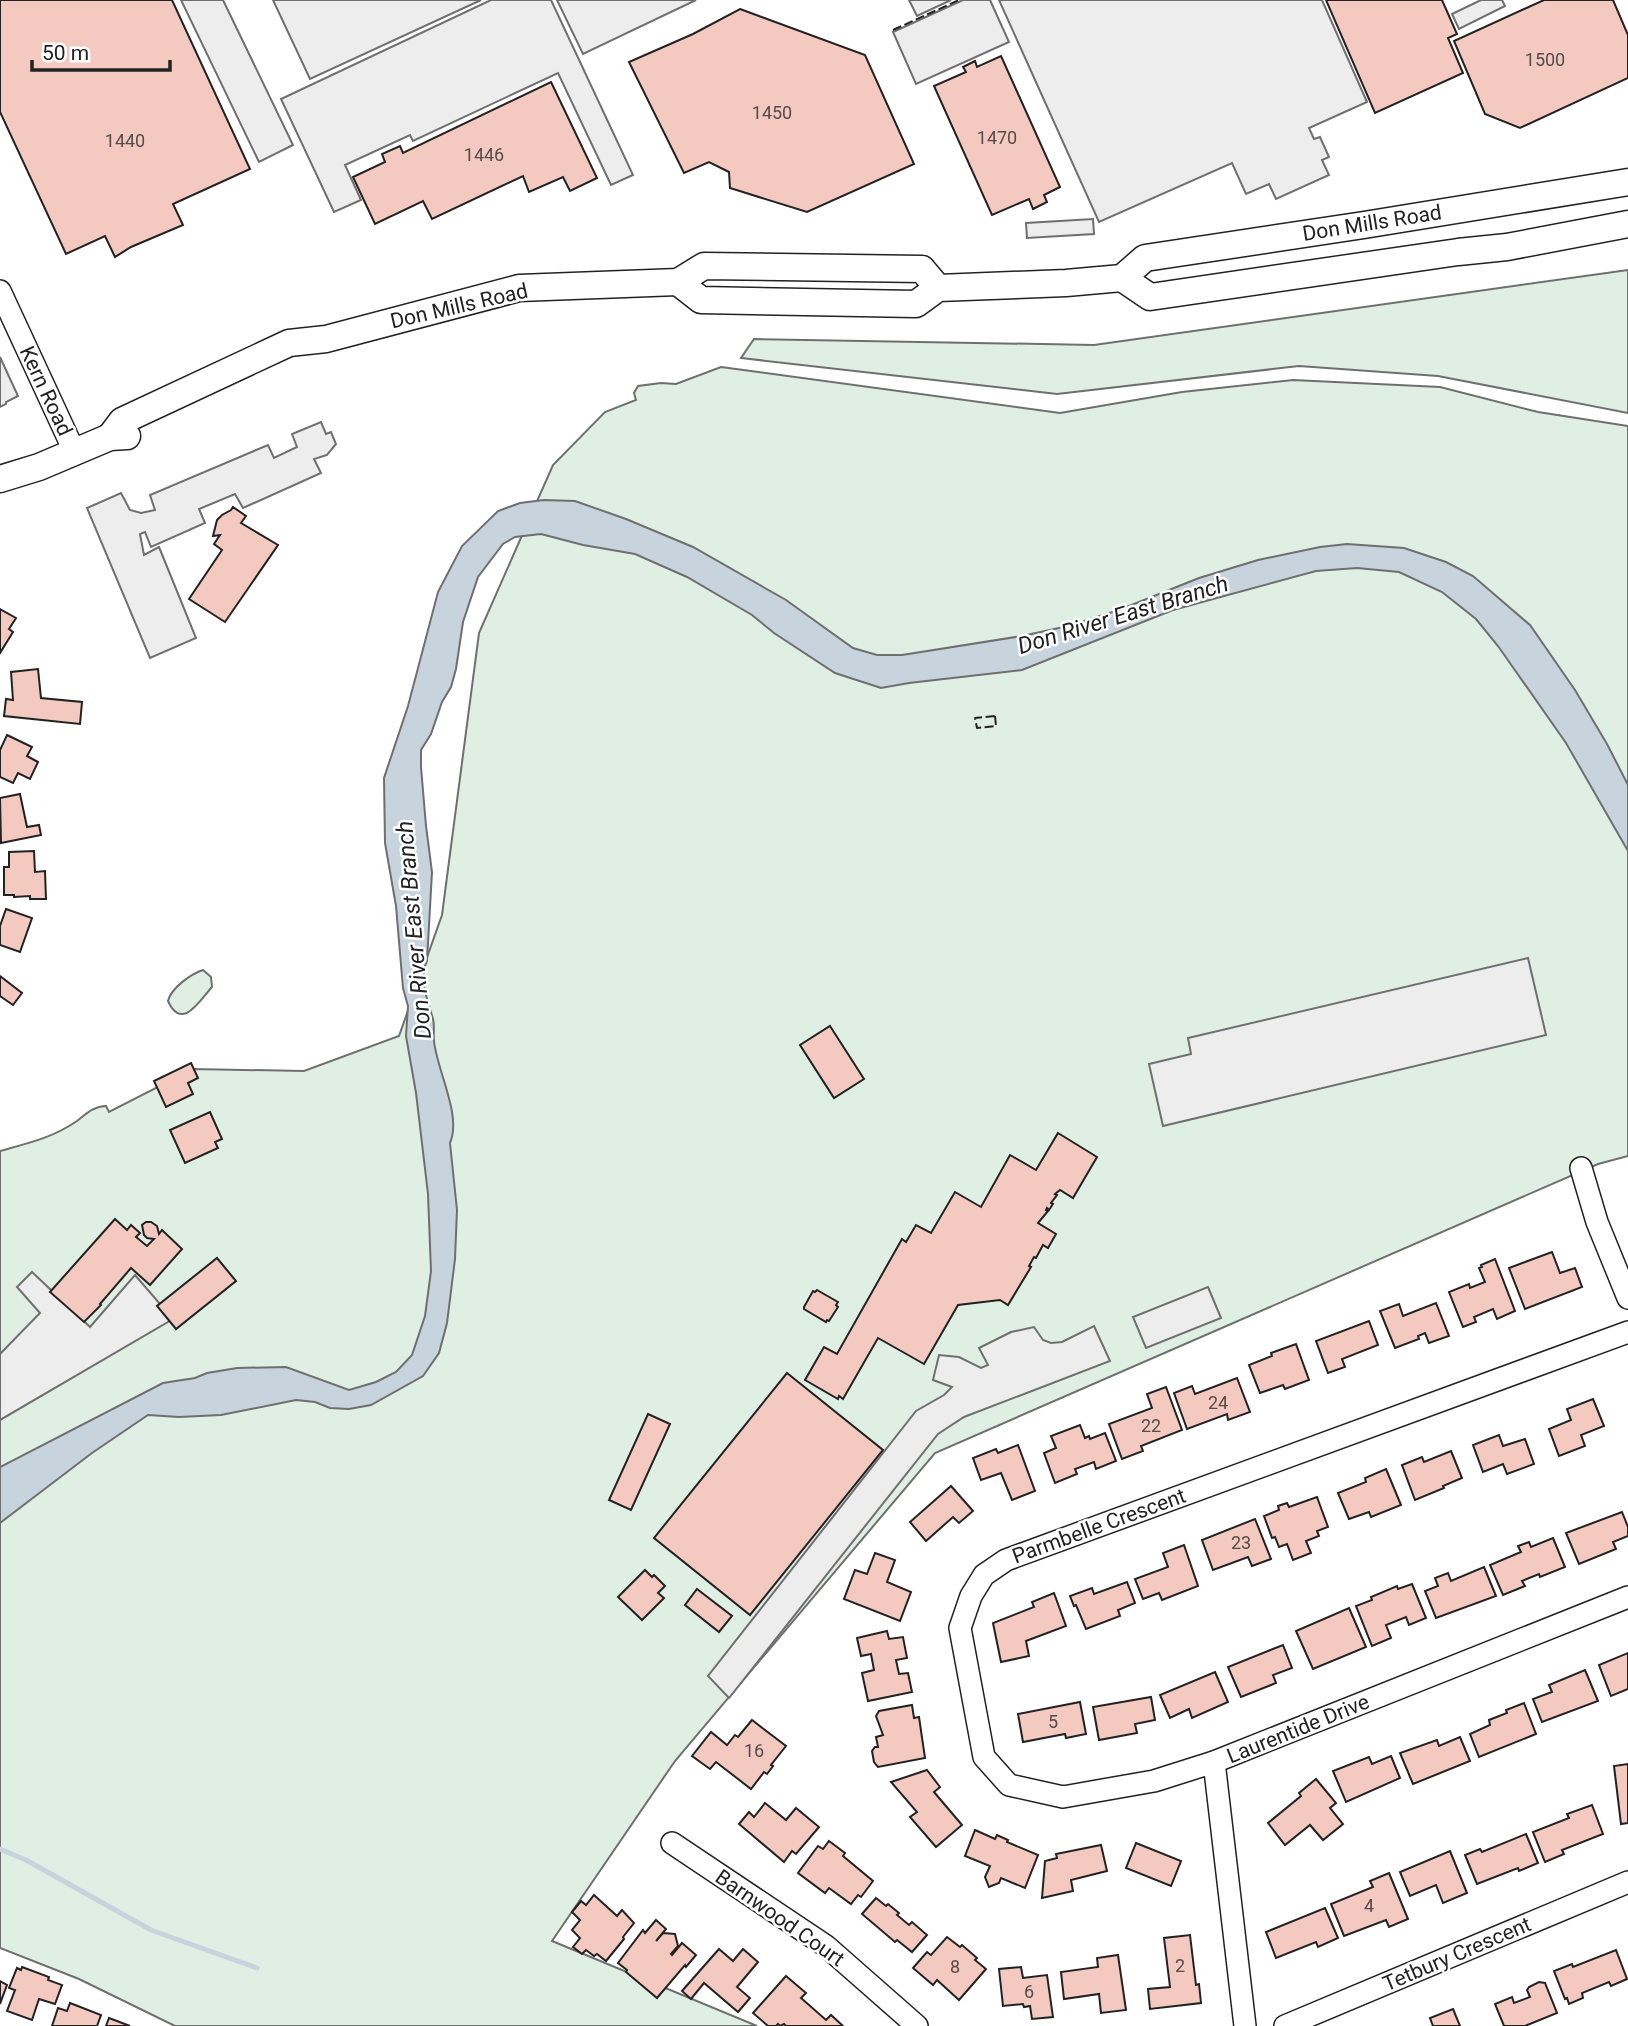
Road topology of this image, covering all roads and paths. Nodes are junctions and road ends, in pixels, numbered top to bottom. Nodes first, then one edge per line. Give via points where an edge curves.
1 (1628, 182) edge
2 (1456, 210) junction
3 (1628, 224) edge
4 (1250, 242) junction
5 (1458, 252) junction
6 (1122, 278) junction
7 (1256, 281) junction
8 (678, 282) junction
9 (938, 288) junction
10 (0, 291) edge
11 (75, 453) junction
12 (2, 480) edge
13 (1581, 1168) dead end
14 (1628, 1298) edge
15 (1628, 1332) edge
16 (1628, 1597) edge
17 (1214, 1762) junction
18 (672, 1843) dead end
19 (1628, 1882) edge
20 (917, 2026) edge
21 (1245, 2026) edge
22 (1285, 2026) edge

1 - 2 main road, Don Mills Road
2 - 4 main road, Don Mills Road
2 - 5 main road
3 - 5 main road, Don Mills Road
4 - 6 main road, Don Mills Road via 1145,258
4 - 7 main road
5 - 7 main road, Don Mills Road
6 - 7 main road, Don Mills Road via 1150,297
6 - 9 main road
8 - 9 main road via 701,300 916,304
8 - 9 main road, Don Mills Road via 704,266 922,269
8 - 11 main road, Don Mills Road via 519,288 326,339 289,343 122,421 110,437
10 - 11 street, Kern Road
11 - 12 main road, Don Mills Road
13 - 14 street
15 - 17 street, Parmbelle Crescent via 1006,1560 984,1574 960,1628 984,1757 1009,1785 1063,1797 1154,1781
16 - 17 street, Laurentide Drive
17 - 21 street, Laurentide Drive
18 - 20 street, Barnwood Court via 825,1946
19 - 22 street, Tetbury Crescent

